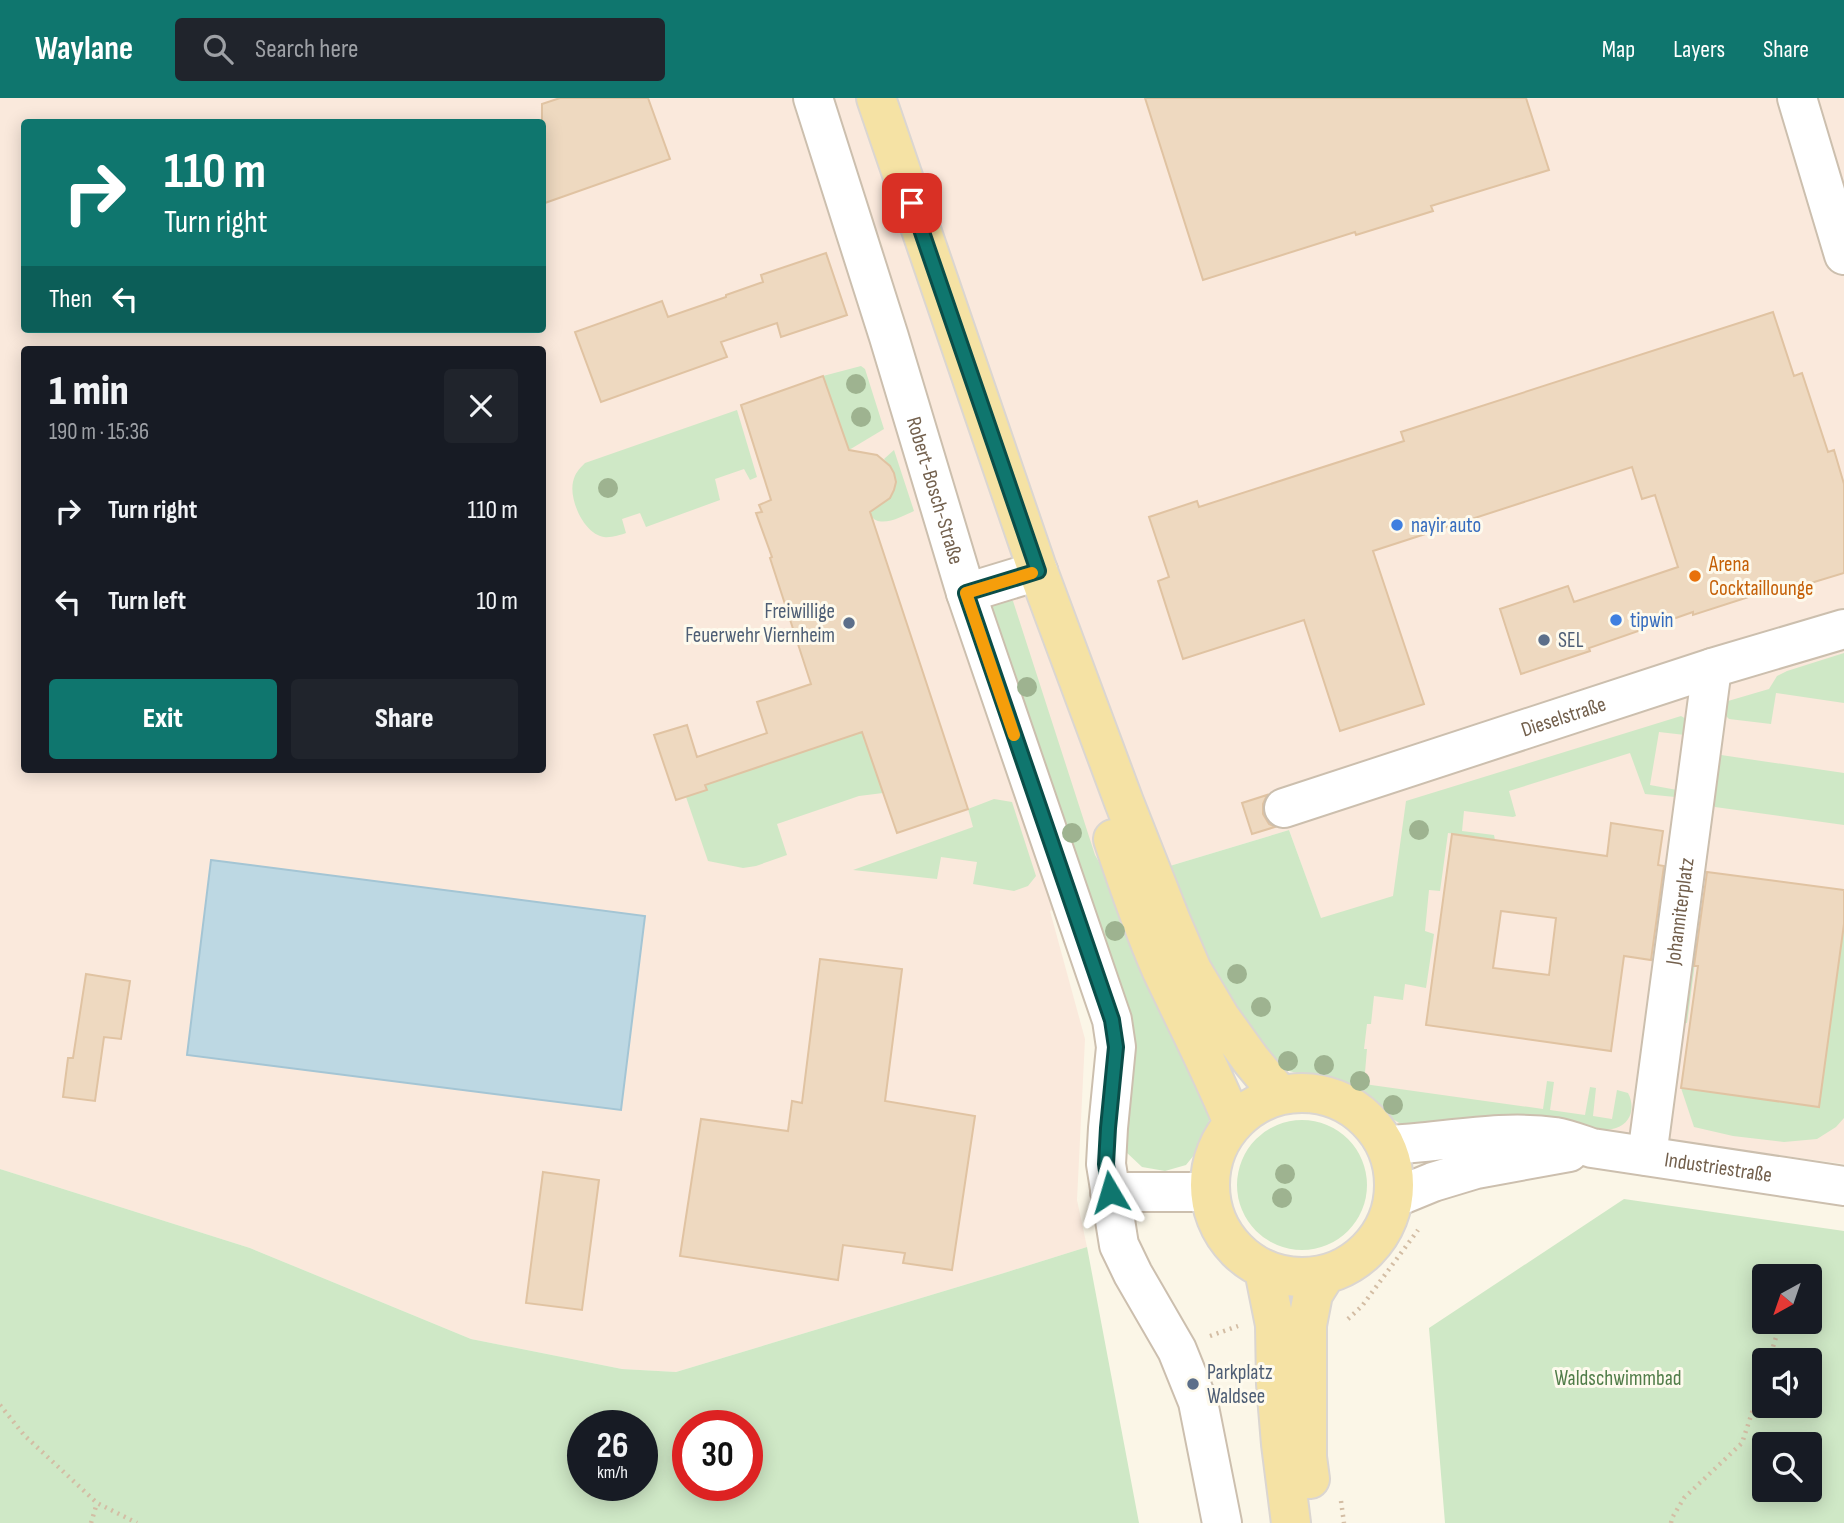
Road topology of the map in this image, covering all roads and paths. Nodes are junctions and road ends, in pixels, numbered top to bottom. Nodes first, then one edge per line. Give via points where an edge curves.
1 (813, 98) edge
2 (876, 98) edge
3 (1797, 98) edge
4 (1844, 255) edge
5 (1038, 571) junction
6 (966, 593) junction
7 (1844, 629) edge
8 (1712, 668) junction
9 (1284, 808) dead end
10 (1280, 1094) junction
11 (1233, 1123) junction
12 (1385, 1146) junction
13 (1592, 1148) junction
14 (1647, 1156) junction
15 (1844, 1186) edge
16 (1110, 1192) junction
17 (1210, 1192) junction
18 (1394, 1198) junction
19 (1420, 1227) dead end
20 (1264, 1270) junction
21 (1325, 1275) junction
22 (1291, 1325) junction
23 (1177, 1350) junction
24 (0, 1405) edge
25 (1752, 1413) edge
26 (97, 1503) junction
27 (91, 1523) edge
28 (137, 1523) edge
29 (1223, 1523) edge
30 (1291, 1523) edge
31 (1317, 1523) edge
32 (1671, 1523) edge

1 - 6 street, Robert-Bosch-Straße
2 - 5 main road
3 - 4 street
5 - 6 street
5 - 10 main road via 1192,970 1220,1017
5 - 11 main road via 1073,709 1133,900
6 - 16 street, Robert-Bosch-Straße via 1112,1020 1116,1047 1106,1164
7 - 8 street, Dieselstraße
8 - 9 street, Dieselstraße
8 - 14 street, Johanniterplatz
10 - 11 main road via 1254,1105
10 - 12 main road via 1312,1092 1342,1102 1367,1120
11 - 17 main road via 1219,1143 1211,1167
12 - 13 street, Industriestraße via 1523,1134
12 - 18 main road via 1394,1171
13 - 14 street, Industriestraße
13 - 18 street, Industriestraße via 1476,1169
14 - 15 street, Industriestraße
16 - 17 street
16 - 23 street, Robert-Bosch-Straße via 1119,1245
17 - 20 main road via 1214,1216 1226,1238 1243,1257
18 - 21 main road via 1386,1224 1371,1247 1350,1264
19 - 22 path via 1362,1306 1336,1329
20 - 21 main road via 1295,1277
20 - 22 main road
21 - 22 main road
22 - 23 path via 1241,1325
22 - 30 main road via 1276,1384
22 - 31 main road
23 - 29 street, Robert-Bosch-Straße via 1198,1402
24 - 26 path via 24,1435
25 - 32 path via 1742,1443 1684,1498
26 - 27 path
26 - 28 path

